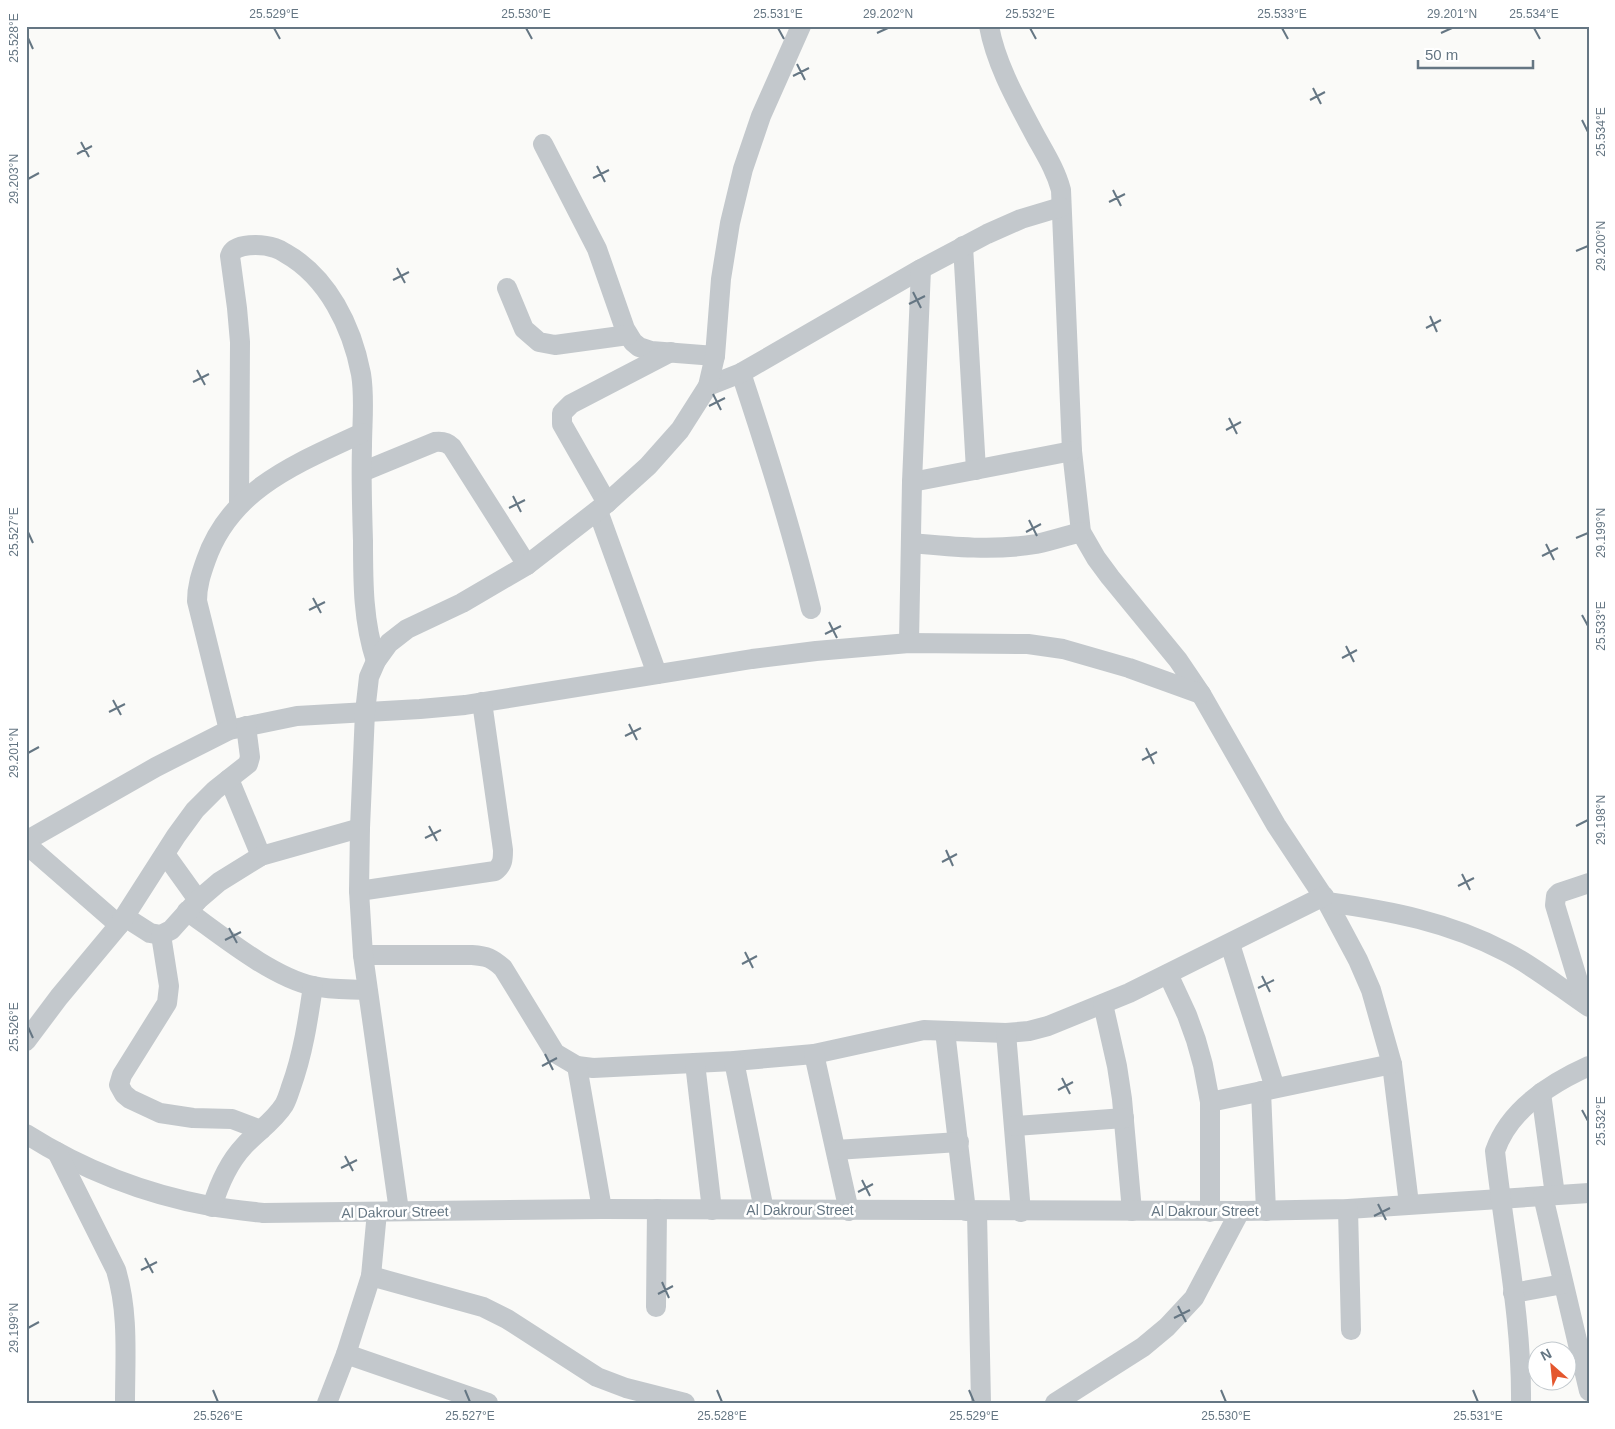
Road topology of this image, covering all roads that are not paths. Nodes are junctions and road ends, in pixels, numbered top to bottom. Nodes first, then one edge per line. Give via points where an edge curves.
1 (801, 26) edge
2 (989, 26) edge
3 (543, 144) dead end
4 (1061, 207) junction
5 (963, 246) junction
6 (920, 269) junction
7 (507, 288) dead end
8 (628, 335) junction
9 (672, 352) junction
10 (715, 356) junction
11 (740, 373) junction
12 (708, 386) junction
13 (362, 433) junction
14 (1072, 451) junction
15 (976, 470) junction
16 (362, 472) junction
17 (912, 482) junction
18 (239, 504) junction
19 (602, 507) junction
20 (1081, 532) junction
21 (912, 543) junction
22 (527, 565) junction
23 (811, 609) dead end
24 (910, 643) junction
25 (376, 661) junction
26 (657, 674) junction
27 (1201, 694) junction
28 (482, 702) junction
29 (364, 712) junction
30 (237, 728) junction
31 (228, 779) junction
32 (360, 828) junction
33 (26, 843) edge
34 (165, 854) junction
35 (261, 856) junction
36 (1589, 883) edge
37 (359, 891) junction
38 (1325, 899) junction
39 (193, 905) junction
40 (122, 921) junction
41 (161, 935) junction
42 (1230, 944) junction
43 (363, 955) junction
44 (1168, 974) junction
45 (313, 986) junction
46 (367, 990) junction
47 (1103, 1004) junction
48 (1587, 1006) edge
49 (945, 1031) junction
50 (1006, 1033) junction
51 (26, 1041) edge
52 (814, 1054) junction
53 (734, 1061) junction
54 (695, 1063) junction
55 (1392, 1064) junction
56 (576, 1066) junction
57 (1589, 1066) edge
58 (1268, 1090) junction
59 (1541, 1093) junction
60 (1210, 1102) junction
61 (1124, 1118) junction
62 (1014, 1126) junction
63 (261, 1130) junction
64 (26, 1134) edge
65 (959, 1142) junction
66 (836, 1150) junction
67 (57, 1152) junction
68 (1589, 1193) edge
69 (1549, 1196) junction
70 (1500, 1198) junction
71 (1409, 1204) junction
72 (212, 1207) junction
73 (602, 1209) junction
74 (656, 1209) junction
75 (1348, 1209) junction
76 (712, 1210) junction
77 (764, 1210) junction
78 (399, 1211) junction
79 (849, 1211) junction
80 (1132, 1211) junction
81 (1240, 1211) junction
82 (1266, 1211) junction
83 (378, 1212) junction
84 (972, 1212) junction
85 (1021, 1212) junction
86 (1210, 1212) junction
87 (371, 1276) junction
88 (1564, 1284) junction
89 (1513, 1293) junction
90 (656, 1308) dead end
91 (1351, 1330) dead end
92 (346, 1354) junction
93 (1589, 1391) edge
94 (480, 1401) edge
95 (125, 1403) edge
96 (327, 1403) edge
97 (685, 1403) edge
98 (981, 1403) edge
99 (1054, 1403) edge
100 (1521, 1403) edge

1 - 10 street via 761,116 743,169 721,279
2 - 4 street via 1019,104 1058,179
3 - 8 street via 597,249
4 - 5 street via 1021,220
4 - 14 street
5 - 6 street
5 - 15 street
6 - 11 street
6 - 17 street
7 - 8 street via 524,329 539,342 555,345
8 - 9 street via 639,347
9 - 10 street
9 - 19 street via 571,404 562,413 562,424
10 - 12 street
11 - 12 street
11 - 23 street via 782,498
12 - 19 street via 680,430 648,466
13 - 16 street
13 - 18 street via 290,467 265,482
13 - 18 street via 358,362 336,305 322,283 300,262 275,248 251,246 234,250 230,262 240,342
14 - 15 street
14 - 20 street
15 - 17 street
16 - 22 street via 436,442 447,443
16 - 25 street via 365,611 369,641
17 - 21 street
18 - 30 street via 211,546 197,590 197,601
19 - 22 street
19 - 26 street
20 - 21 street via 1035,544 984,548
20 - 27 street via 1110,577 1178,660
21 - 24 street
22 - 25 street via 462,604 408,629 389,643
24 - 26 street via 816,651
24 - 27 street via 1028,644 1063,649
25 - 29 street via 369,677
26 - 28 street
27 - 38 street via 1276,825
28 - 29 street via 420,710
28 - 37 street via 503,850 500,867
29 - 30 street via 297,716
29 - 32 street
30 - 31 street via 249,762
30 - 33 street via 156,767
31 - 34 street via 202,801
31 - 35 street
32 - 35 street
32 - 37 street
33 - 40 street
34 - 39 street
34 - 40 street
35 - 39 street via 219,882
36 - 48 street via 1559,893 1555,904
37 - 43 street
38 - 42 street
38 - 48 street via 1449,927 1508,953
38 - 55 street via 1371,990
39 - 41 street via 170,930
39 - 45 street via 256,960
40 - 41 street
40 - 51 street
41 - 63 street via 169,986 167,1003 122,1075 121,1090 130,1100 160,1113 232,1119
42 - 44 street
42 - 58 street
43 - 46 street
43 - 56 street via 472,955 493,959 503,968 555,1052
44 - 47 street
44 - 60 street via 1196,1040
45 - 46 street
45 - 63 street via 305,1036 285,1104
46 - 78 street
47 - 50 street via 1048,1026
47 - 61 street via 1118,1066
49 - 50 street
49 - 52 street via 897,1034
49 - 65 street
50 - 62 street
52 - 53 street
52 - 66 street
53 - 54 street
53 - 77 street
54 - 56 street
54 - 76 street
55 - 58 street
55 - 71 street
56 - 73 street
57 - 59 street
58 - 60 street
58 - 82 street
59 - 69 street
59 - 70 street via 1499,1138 1495,1151
60 - 86 street
61 - 62 street
61 - 80 street
62 - 85 street
63 - 72 street via 226,1170
64 - 67 street, Al Dakrour Street
65 - 66 street
65 - 84 street
66 - 79 street
67 - 72 street, Al Dakrour Street via 133,1186
67 - 95 street via 116,1270 122,1290
68 - 69 street, Al Dakrour Street
69 - 70 street, Al Dakrour Street
69 - 88 street
70 - 71 street, Al Dakrour Street
70 - 89 street
71 - 75 street, Al Dakrour Street
72 - 83 street, Al Dakrour Street via 264,1212
73 - 74 street, Al Dakrour Street
73 - 78 street, Al Dakrour Street
74 - 76 street, Al Dakrour Street
74 - 90 street
75 - 82 street, Al Dakrour Street
75 - 91 street
76 - 77 street, Al Dakrour Street
77 - 79 street, Al Dakrour Street
78 - 83 street, Al Dakrour Street
79 - 84 street, Al Dakrour Street
80 - 85 street, Al Dakrour Street
80 - 86 street, Al Dakrour Street
81 - 82 street, Al Dakrour Street
81 - 86 street, Al Dakrour Street
81 - 99 street via 1194,1298 1167,1327 1143,1347
83 - 87 street
84 - 85 street, Al Dakrour Street
84 - 98 street
87 - 92 street
87 - 97 street via 482,1307 507,1319 596,1378
88 - 89 street
88 - 93 street
89 - 100 street
92 - 94 street
92 - 96 street

